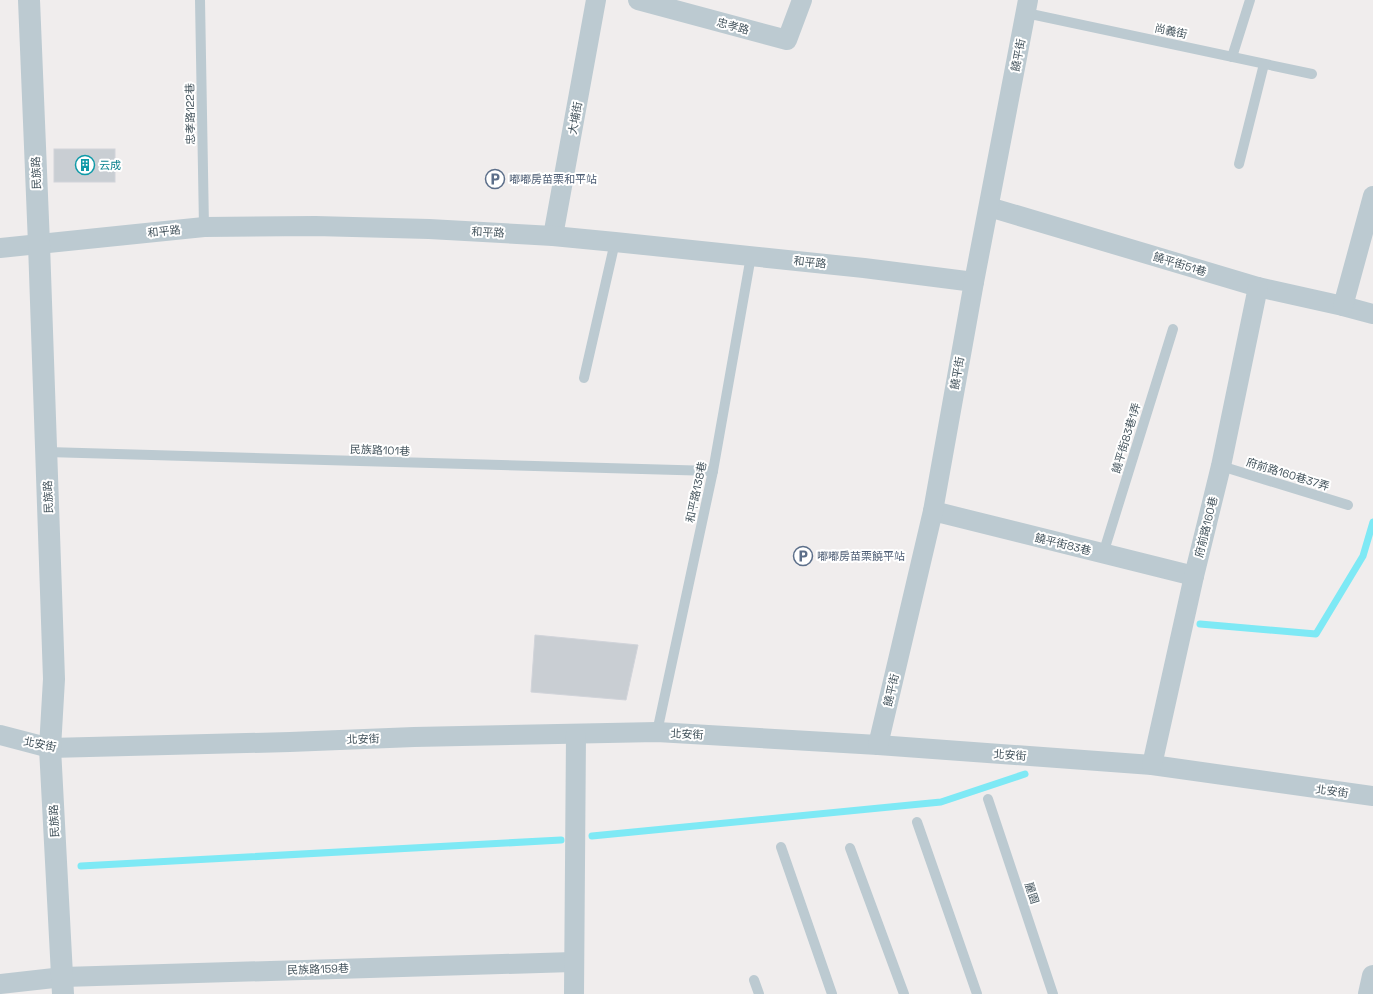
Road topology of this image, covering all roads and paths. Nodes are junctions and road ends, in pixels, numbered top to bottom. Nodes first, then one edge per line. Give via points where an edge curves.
1 (29, 0) edge
2 (200, 0) edge
3 (596, 0) edge
4 (638, 0) edge
5 (802, 0) edge
6 (1250, 0) edge
7 (1027, 6) edge
8 (1232, 56) junction
9 (1264, 64) junction
10 (1312, 74) dead end
11 (1239, 164) dead end
12 (1373, 196) edge
13 (989, 207) junction
14 (204, 227) junction
15 (553, 236) junction
16 (614, 242) junction
17 (39, 244) junction
18 (0, 248) edge
19 (751, 256) junction
20 (974, 282) junction
21 (1258, 287) junction
22 (1343, 306) junction
23 (1373, 314) edge
24 (1173, 329) dead end
25 (584, 378) dead end
26 (47, 452) junction
27 (1221, 466) junction
28 (713, 471) junction
29 (1348, 505) dead end
30 (933, 511) junction
31 (1103, 554) junction
32 (1194, 576) junction
33 (657, 732) junction
34 (576, 734) junction
35 (0, 735) edge
36 (878, 745) junction
37 (50, 748) junction
38 (1152, 765) junction
39 (1373, 796) edge
40 (988, 799) dead end
41 (917, 822) dead end
42 (781, 847) dead end
43 (850, 848) dead end
44 (574, 962) junction
45 (1373, 976) edge
46 (754, 980) dead end
47 (0, 984) edge
48 (63, 985) edge
49 (574, 994) edge
50 (759, 994) edge
51 (832, 994) edge
52 (904, 994) edge
53 (977, 994) edge
54 (1053, 994) edge
55 (1369, 994) edge

1 - 17 street, 民族路
2 - 14 lane, 忠孝路122巷
3 - 15 street, 大埔街
4 - 5 street, 忠孝路 via 787,40
6 - 8 lane
7 - 8 lane, 尚義街
7 - 13 street, 饒平街
8 - 9 lane, 尚義街
9 - 10 lane, 尚義街
9 - 11 lane
12 - 22 street
13 - 20 street, 饒平街
13 - 21 street, 饒平街51巷
14 - 15 street, 和平路 via 315,226
14 - 17 street, 和平路
15 - 16 street, 和平路
16 - 19 street, 和平路
16 - 25 lane
17 - 18 street, 和平路
17 - 26 street, 民族路
19 - 20 street, 和平路
19 - 28 lane, 和平路138巷
20 - 30 street, 饒平街
21 - 22 street, 饒平街51巷
21 - 27 street, 府前路160巷
22 - 23 street, 饒平街51巷
24 - 31 lane, 饒平街83巷1弄
26 - 28 lane, 民族路101巷
26 - 37 street, 民族路 via 54,679
27 - 29 lane, 府前路160巷37弄
27 - 32 street, 府前路160巷
28 - 33 lane, 和平路138巷
30 - 31 street, 饒平街83巷
30 - 36 street, 饒平街
31 - 32 street, 饒平街83巷
32 - 38 street, 府前路160巷
33 - 34 street, 北安街
33 - 36 street, 北安街
34 - 37 street, 北安街
34 - 44 street
35 - 37 street, 北安街
36 - 38 street, 北安街
37 - 48 street, 民族路
38 - 39 street, 北安街
40 - 54 lane, 麗園
41 - 53 lane
42 - 51 lane
43 - 52 lane
44 - 48 street, 民族路159巷
44 - 49 street
45 - 55 street
46 - 50 lane
47 - 48 street, 民族路159巷

